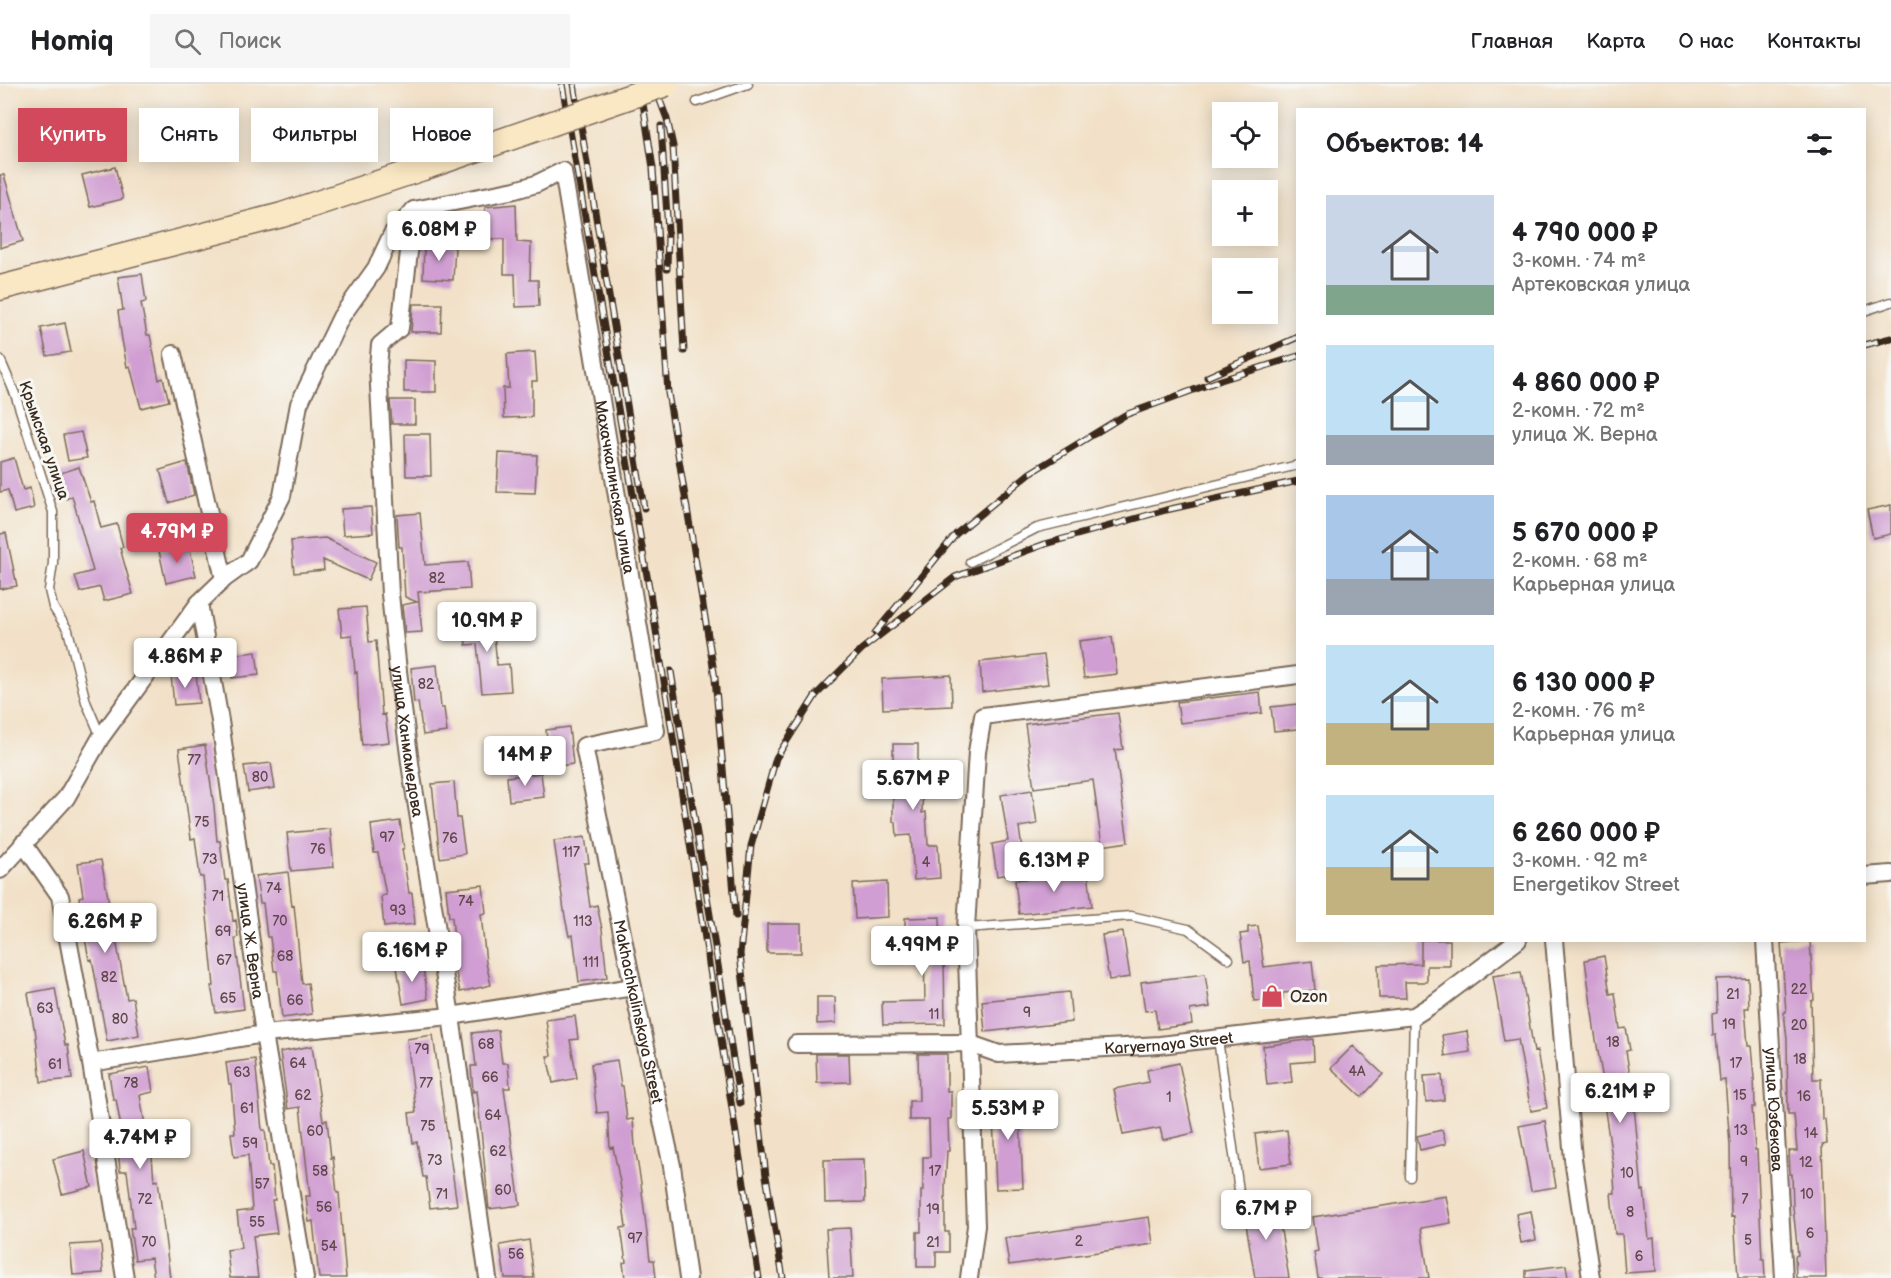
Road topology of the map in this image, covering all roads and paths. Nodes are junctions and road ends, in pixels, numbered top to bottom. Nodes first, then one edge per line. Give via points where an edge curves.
1 (666, 84) edge
2 (748, 84) edge
3 (697, 102) dead end
4 (414, 210) junction
5 (0, 288) edge
6 (1891, 302) edge
7 (1866, 310) edge
8 (173, 354) dead end
9 (0, 359) edge
10 (1296, 465) edge
11 (970, 562) dead end
12 (224, 579) junction
13 (199, 603) junction
14 (1296, 675) edge
15 (101, 737) junction
16 (23, 843) junction
17 (0, 870) edge
18 (1891, 874) edge
19 (1866, 876) edge
20 (966, 928) junction
21 (1515, 942) edge
22 (1554, 942) edge
23 (1765, 942) edge
24 (1229, 959) dead end
25 (633, 987) junction
26 (451, 1016) junction
27 (1414, 1017) junction
28 (264, 1034) junction
29 (1218, 1040) junction
30 (968, 1042) junction
31 (796, 1044) dead end
32 (91, 1063) junction
33 (1410, 1177) dead end
34 (1239, 1191) dead end
35 (124, 1278) edge
36 (305, 1278) edge
37 (488, 1278) edge
38 (688, 1278) edge
39 (969, 1278) edge
40 (1592, 1278) edge
41 (1784, 1278) edge

1 - 5 main road, bridge via 282,215
2 - 3 lane
4 - 12 street via 392,234 376,268 341,316 299,404 282,496 249,561
4 - 25 street, Makhachkalinskaya Street via 515,190 563,171 656,731 584,746
4 - 26 street, улица Ханмамедова via 400,328 380,345 378,367 390,594 411,770
6 - 7 lane
8 - 12 street
9 - 15 lane, Крымская улица via 53,512 49,590 53,607 68,630 86,702
10 - 11 lane via 1036,528
12 - 13 street
13 - 15 street
13 - 28 street, улица Ж. Верна via 220,721
14 - 20 street via 983,716
15 - 16 street via 66,798
16 - 17 street
16 - 32 street via 60,896
18 - 19 street
20 - 24 lane via 1131,916 1188,929
20 - 30 street
21 - 27 street, Karyernaya Street
22 - 40 street via 1573,1159
23 - 41 street, улица Юзбекова
25 - 26 street
25 - 38 street, Makhachkalinskaya Street via 672,1166
26 - 28 street
26 - 37 street, улица Ханмамедова
27 - 29 street, Karyernaya Street
27 - 33 lane
28 - 32 street
28 - 36 street, улица Ж. Верна
29 - 30 street, Karyernaya Street via 999,1054
29 - 34 lane
30 - 31 street, Karyernaya Street
30 - 39 street via 976,1226
32 - 35 street

